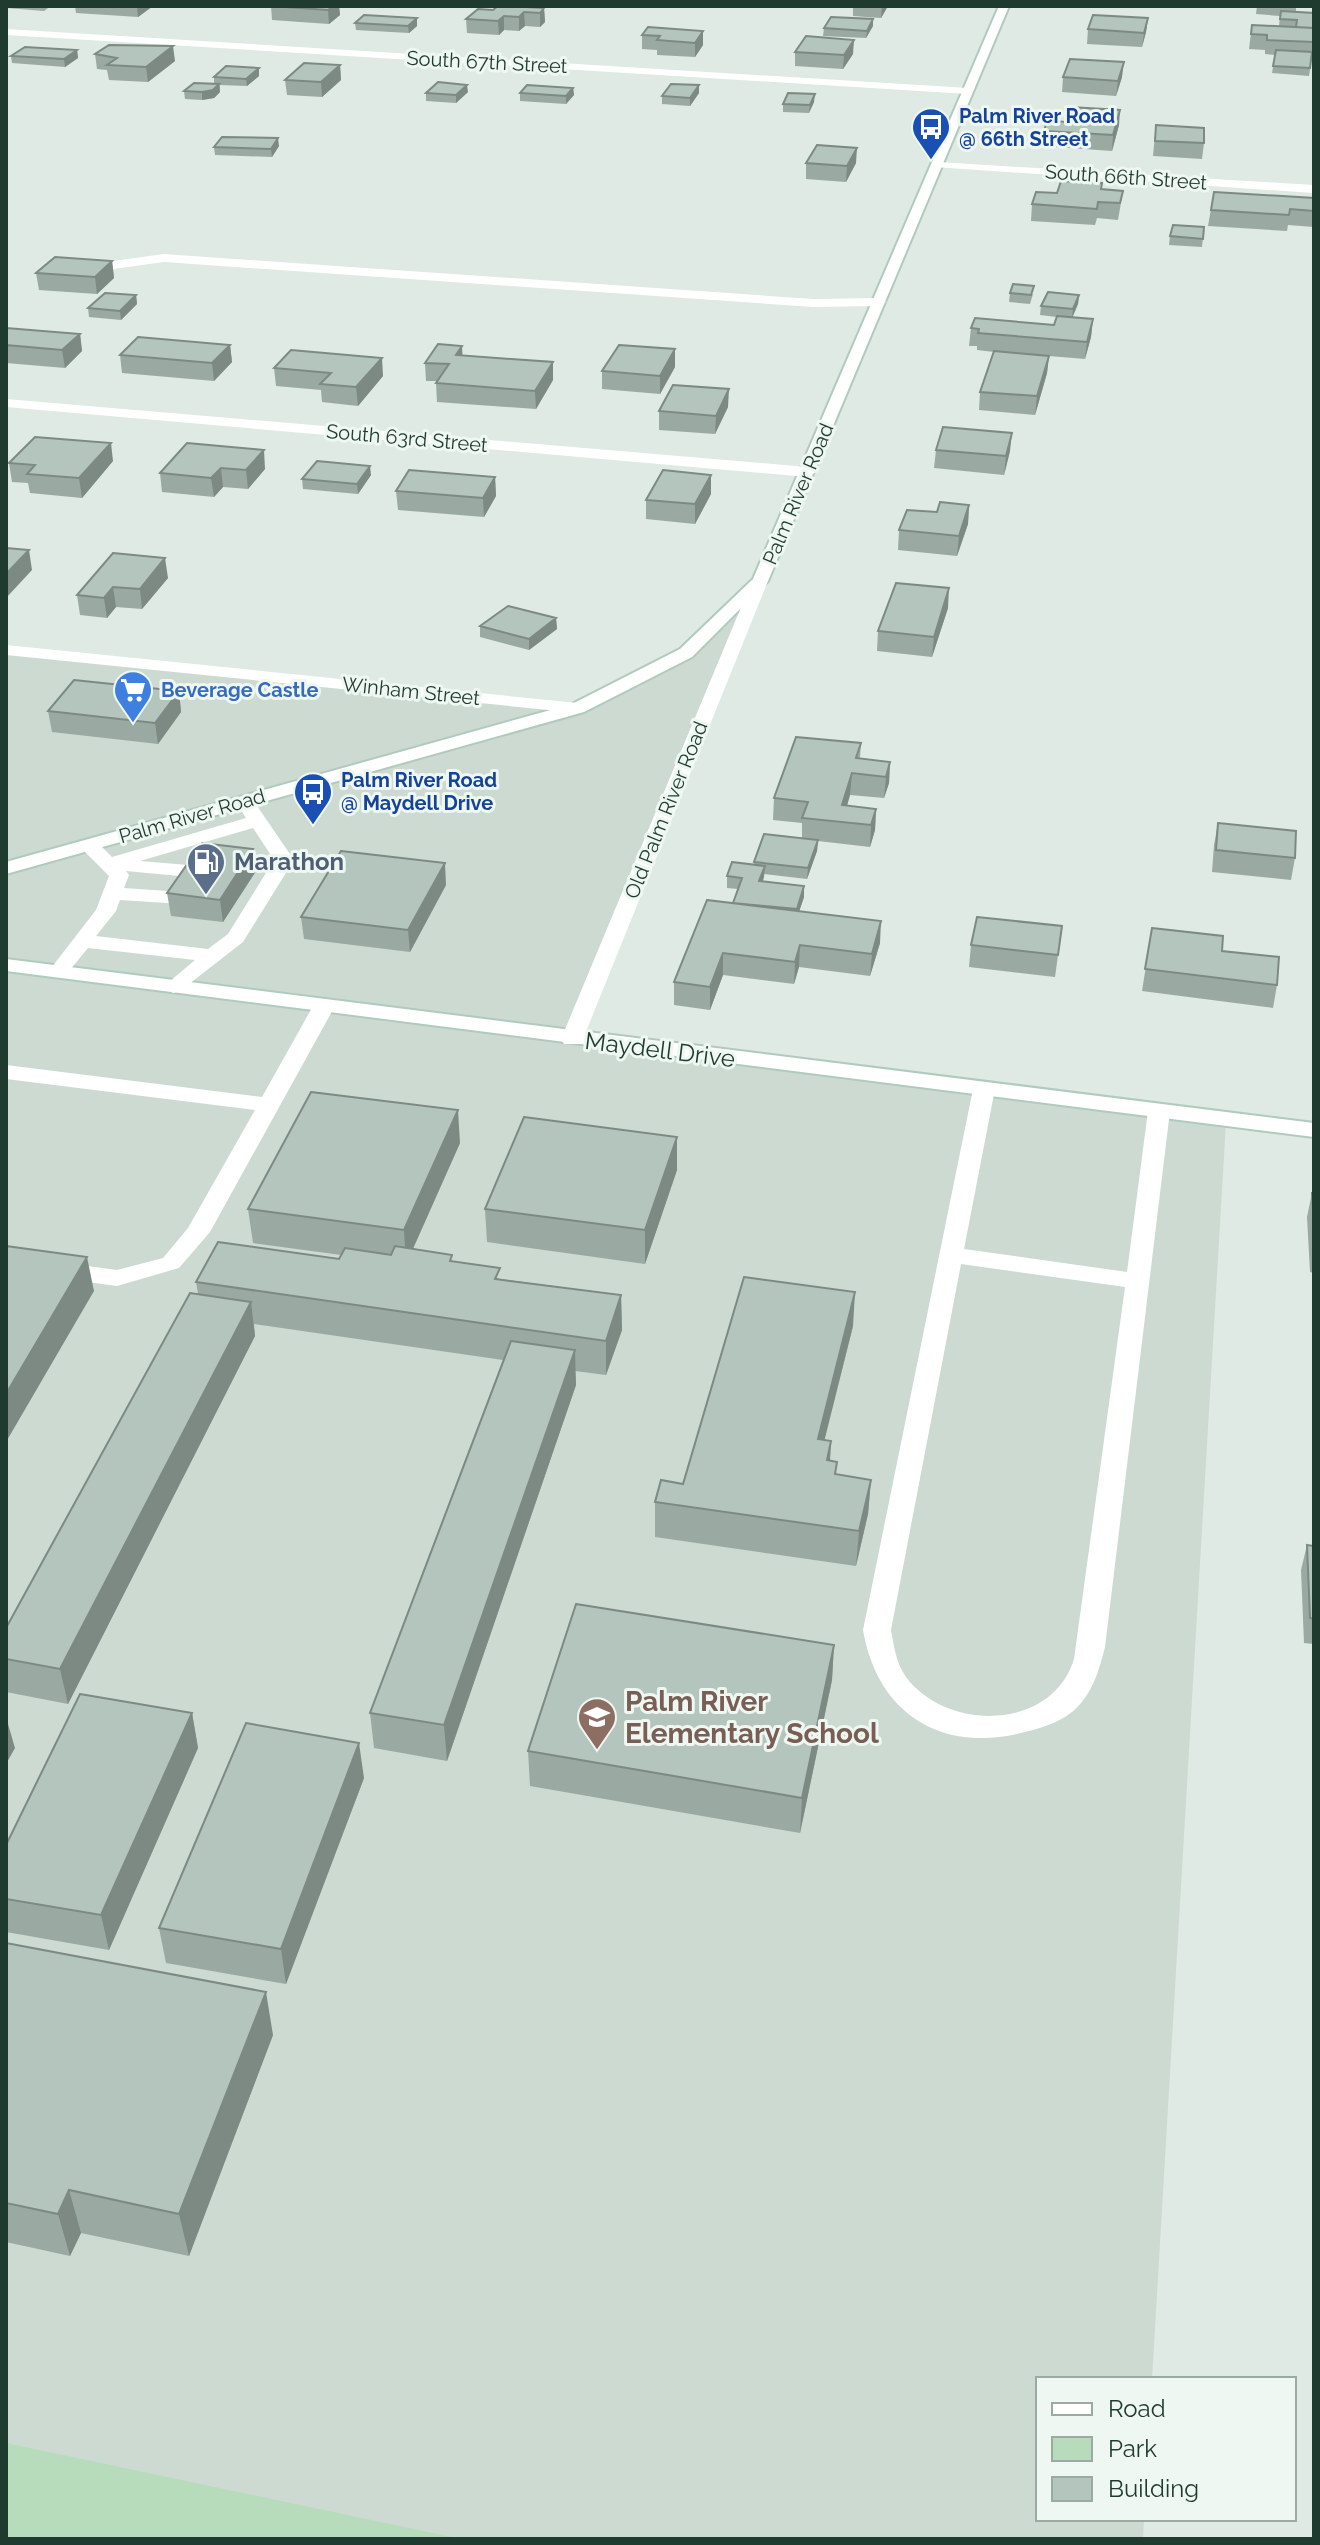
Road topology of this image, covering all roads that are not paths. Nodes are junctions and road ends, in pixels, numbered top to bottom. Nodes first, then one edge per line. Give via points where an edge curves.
1 (1004, 6) edge
2 (6, 32) edge
3 (968, 91) junction
4 (938, 165) junction
5 (1314, 189) edge
6 (113, 265) edge
7 (879, 302) junction
8 (6, 403) edge
9 (808, 472) junction
10 (760, 581) junction
11 (6, 650) edge
12 (578, 708) junction
13 (244, 801) junction
14 (257, 821) junction
15 (89, 845) junction
16 (6, 868) edge
17 (112, 885) junction
18 (83, 941) junction
19 (212, 956) junction
20 (6, 965) edge
21 (58, 972) junction
22 (173, 987) junction
23 (324, 1006) junction
24 (572, 1039) junction
25 (6, 1072) edge
26 (984, 1089) junction
27 (269, 1105) junction
28 (1159, 1111) junction
29 (1314, 1130) edge
30 (951, 1255) junction
31 (6, 1263) edge
32 (1137, 1281) junction

1 - 3 street, Palm River Road
2 - 3 street, South 67th Street
3 - 4 street, Palm River Road
4 - 5 street, South 66th Street
4 - 7 street, Palm River Road
6 - 7 street via 164,258 813,303
7 - 9 street, Palm River Road
8 - 9 street, South 63rd Street
9 - 10 street, Palm River Road
10 - 12 street, Palm River Road via 686,653
10 - 24 street, Old Palm River Road
11 - 12 street, Winham Street
12 - 13 street, Palm River Road
13 - 14 street
13 - 15 street, Palm River Road
14 - 17 street
14 - 19 street via 284,860 249,898 236,938
15 - 16 street, Palm River Road
15 - 17 street
17 - 17 street via 187,891
17 - 18 street
18 - 19 street
18 - 21 street
19 - 22 street
20 - 21 street, Maydell Drive
21 - 22 street, Maydell Drive
22 - 23 street, Maydell Drive
23 - 24 street, Maydell Drive
23 - 27 street
24 - 26 street, Maydell Drive
25 - 27 street
26 - 28 street, Maydell Drive
26 - 30 street
27 - 31 street via 198,1232 171,1263 117,1278
28 - 29 street, Maydell Drive
28 - 32 street
30 - 32 street
30 - 32 street via 877,1630 885,1671 901,1693 922,1709 967,1727 1015,1724 1061,1706 1085,1672

